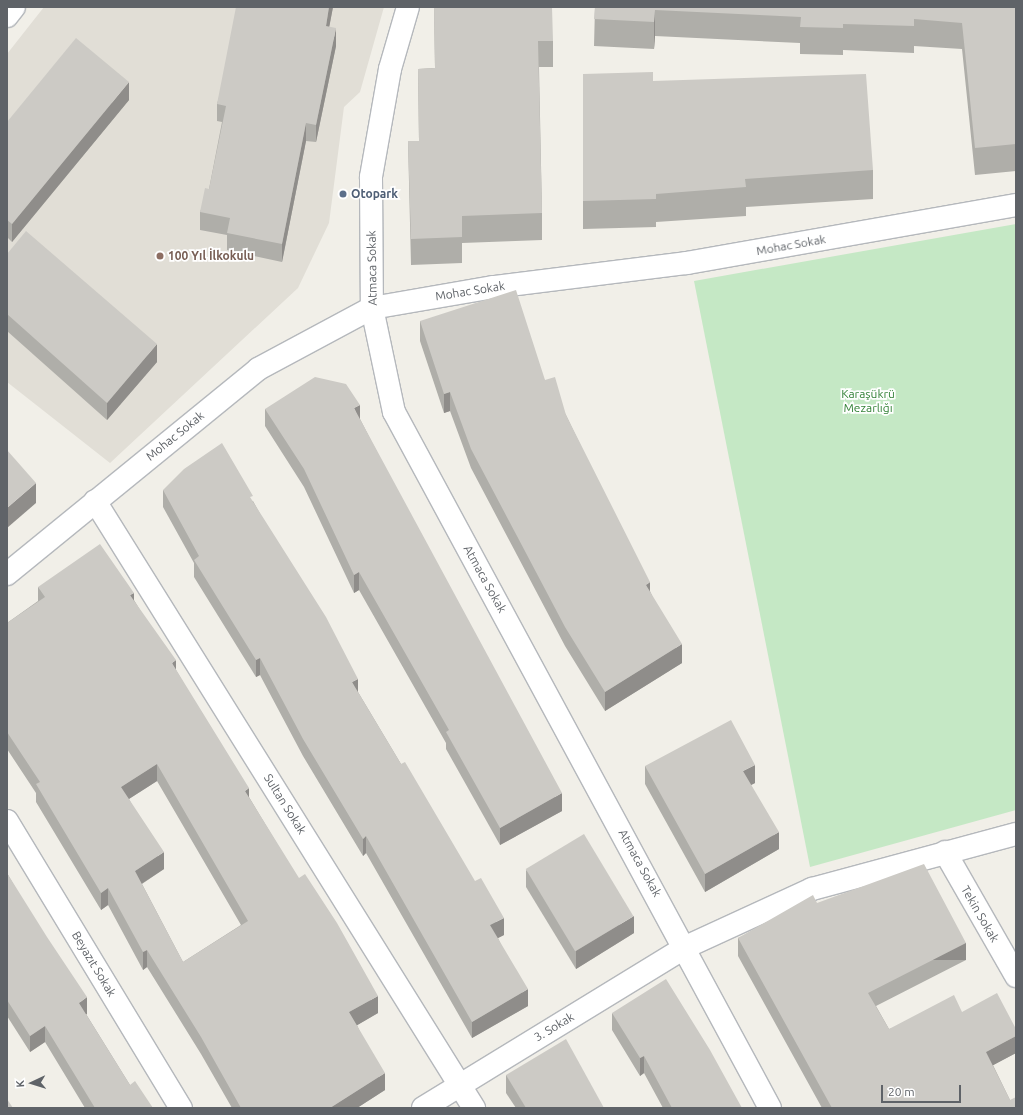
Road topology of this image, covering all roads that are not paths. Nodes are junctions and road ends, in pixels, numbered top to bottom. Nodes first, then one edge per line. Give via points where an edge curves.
1 (14, 7) edge
2 (408, 7) edge
3 (7, 16) edge
4 (1016, 205) edge
5 (372, 308) junction
6 (96, 501) junction
7 (7, 574) edge
8 (7, 821) edge
9 (1016, 834) edge
10 (945, 852) junction
11 (686, 947) junction
12 (1016, 976) edge
13 (460, 1085) junction
14 (182, 1108) edge
15 (423, 1108) edge
16 (474, 1108) edge
17 (770, 1108) edge

1 - 3 street
2 - 5 street, Atmaca Sokak via 390,69 372,177
4 - 5 street, Mohac Sokak via 687,263 494,287
5 - 6 street, Mohac Sokak via 258,369
5 - 11 street, Atmaca Sokak via 394,412
6 - 7 street, Mohac Sokak
6 - 13 street, Sultan Sokak
8 - 14 street, Beyazıt Sokak
9 - 10 street, 3. Sokak
10 - 11 street, 3. Sokak via 812,889
10 - 12 street, Tekin Sokak
11 - 13 street, 3. Sokak
11 - 17 street, Atmaca Sokak
13 - 15 street, 3. Sokak
13 - 16 street, Sultan Sokak

